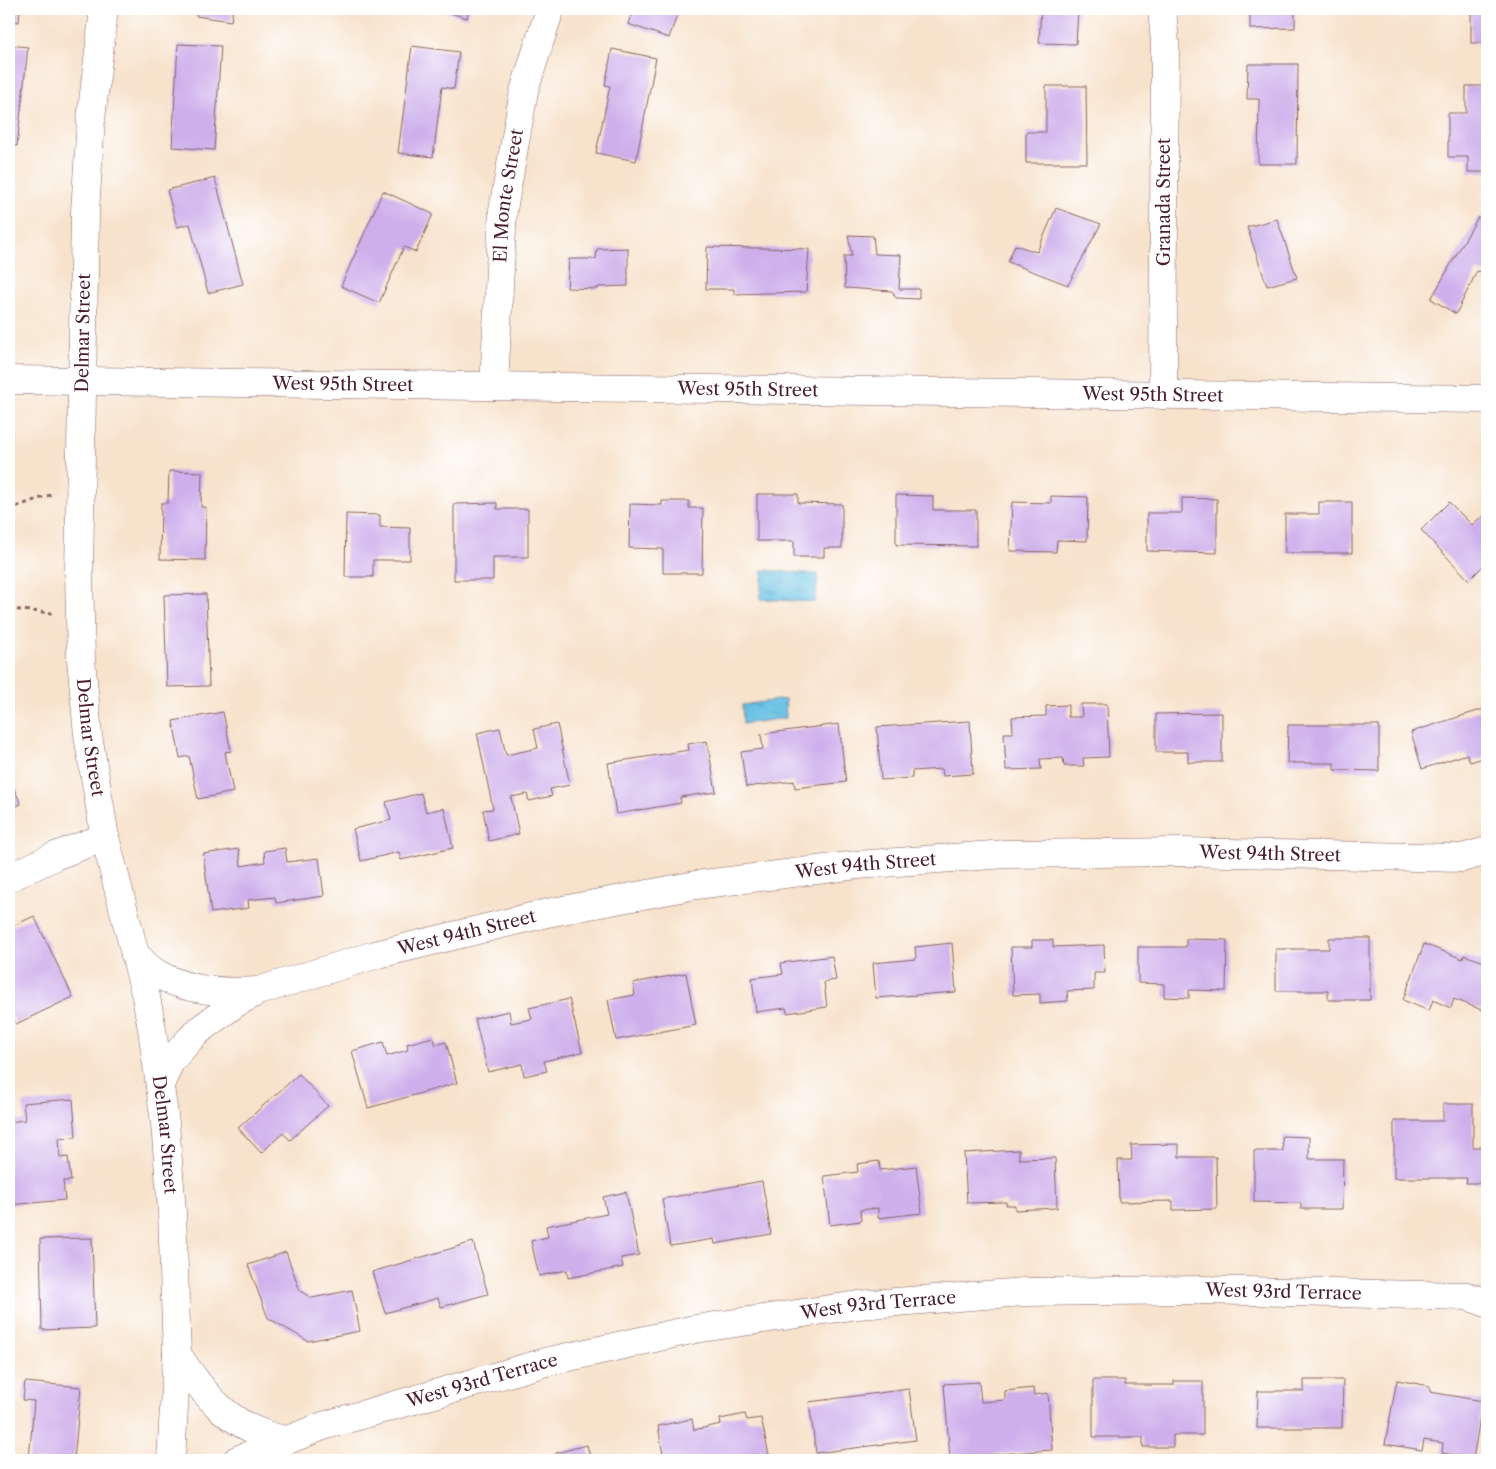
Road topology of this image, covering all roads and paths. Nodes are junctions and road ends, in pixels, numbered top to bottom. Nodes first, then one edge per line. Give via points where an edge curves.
1 (104, 9) edge
2 (550, 9) edge
3 (1162, 9) edge
4 (9, 380) edge
5 (83, 382) junction
6 (494, 386) junction
7 (1163, 395) junction
8 (1487, 399) edge
9 (54, 494) dead end
10 (9, 509) edge
11 (9, 609) edge
12 (52, 614) dead end
13 (105, 837) junction
14 (1479, 858) edge
15 (9, 878) edge
16 (135, 954) junction
17 (258, 991) junction
18 (160, 1085) junction
19 (1481, 1295) edge
20 (178, 1354) junction
21 (284, 1440) junction
22 (171, 1460) edge
23 (237, 1460) edge

1 - 5 street, Delmar Street via 91,120 85,212
2 - 6 street, El Monte Street via 524,91 503,210
3 - 7 street, Granada Street via 1165,43
4 - 5 street, West 95th Street
5 - 6 street, West 95th Street
5 - 13 street, Delmar Street via 79,573 81,658 88,735
6 - 7 street, West 95th Street
7 - 8 street, West 95th Street
9 - 10 path
11 - 12 path
13 - 15 street
13 - 16 street, Delmar Street
14 - 17 street, West 94th Street via 1182,852 1006,854 858,865 696,885 547,912 375,955
16 - 17 street, West 94th Street via 159,975 177,982 217,992
16 - 18 street, Delmar Street via 152,1029
17 - 18 street, West 94th Street via 236,1003 191,1038 170,1062
18 - 20 street, Delmar Street via 172,1211
19 - 21 street, West 93rd Terrace via 1201,1290 1024,1292 858,1306 696,1329 546,1362 359,1415
20 - 21 street via 218,1408 242,1425
20 - 22 street, Delmar Street
21 - 23 street, West 93rd Terrace

